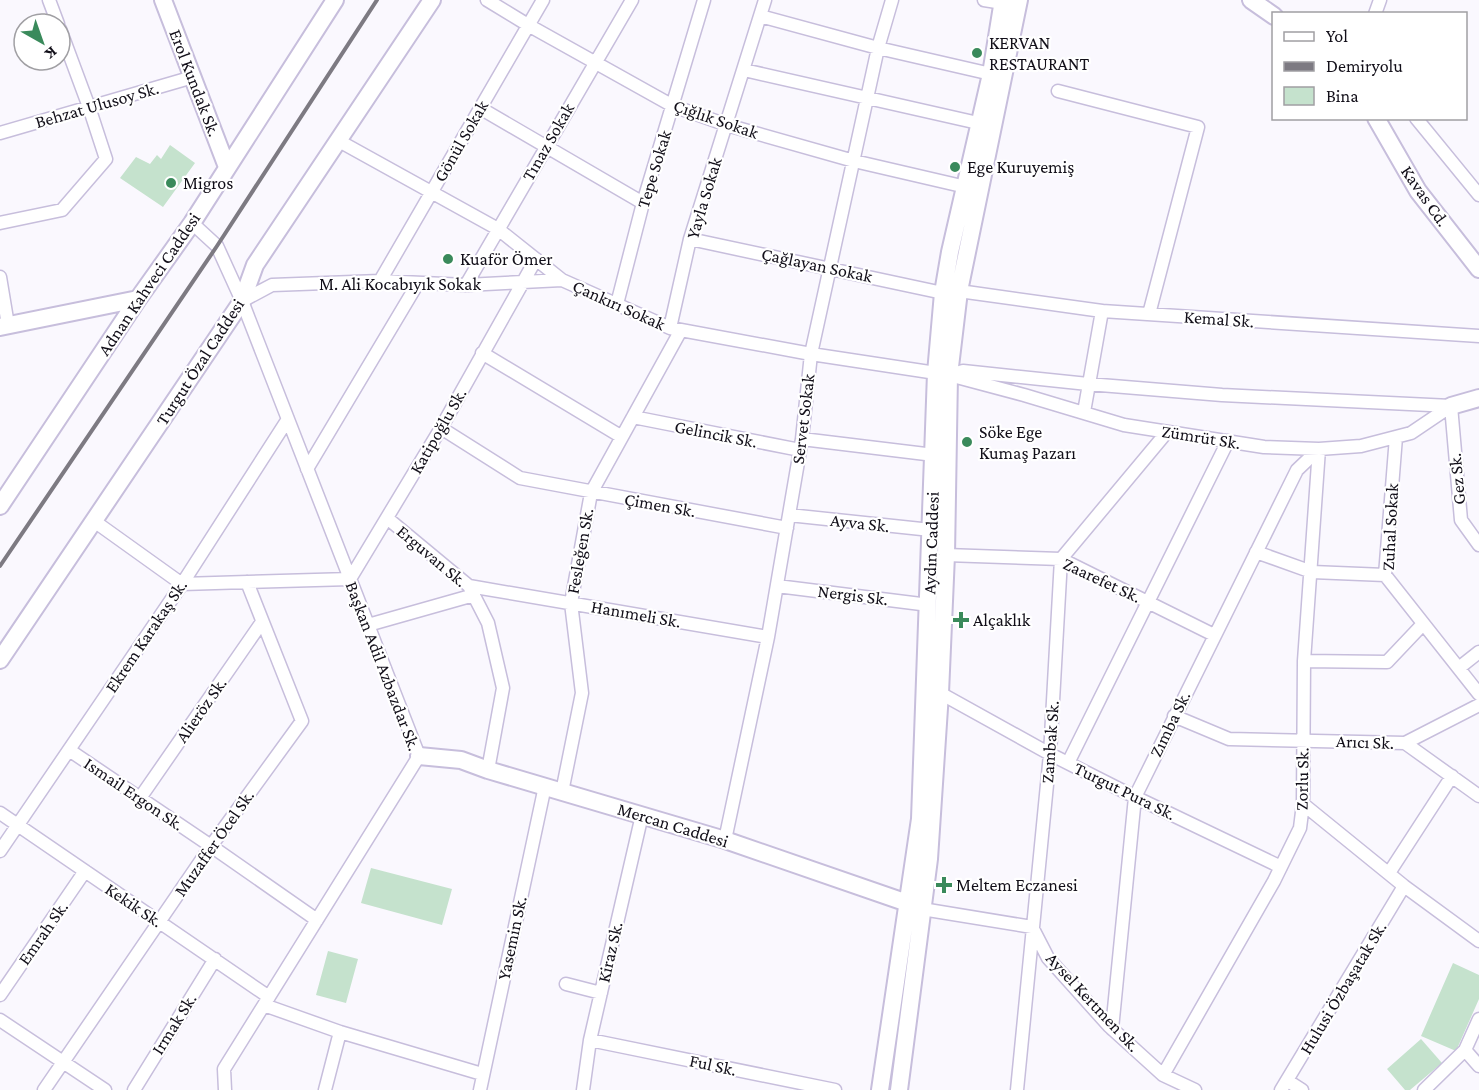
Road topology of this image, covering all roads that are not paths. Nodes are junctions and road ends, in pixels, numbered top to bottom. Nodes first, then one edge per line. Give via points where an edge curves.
1 (164, 0) edge
2 (335, 0) edge
3 (432, 0) edge
4 (487, 0) edge
5 (543, 0) edge
6 (632, 0) edge
7 (704, 0) edge
8 (765, 0) edge
9 (892, 0) edge
10 (984, 0) edge
11 (1251, 0) edge
12 (1008, 1) edge
13 (1272, 15) edge
14 (760, 16) junction
15 (528, 26) junction
16 (878, 48) junction
17 (72, 61) edge
18 (595, 62) junction
19 (744, 70) junction
20 (991, 74) junction
21 (193, 77) junction
22 (1058, 92) dead end
23 (868, 99) junction
24 (673, 106) junction
25 (89, 107) junction
26 (480, 108) junction
27 (1377, 120) edge
28 (1418, 120) edge
29 (978, 123) junction
30 (727, 125) junction
31 (0, 133) edge
32 (339, 141) junction
33 (545, 146) junction
34 (854, 161) junction
35 (227, 167) junction
36 (966, 187) junction
37 (431, 192) junction
38 (1479, 195) edge
39 (643, 203) junction
40 (0, 223) edge
41 (192, 223) junction
42 (498, 229) junction
43 (690, 239) junction
44 (536, 259) junction
45 (830, 268) junction
46 (1479, 270) edge
47 (0, 278) edge
48 (562, 280) junction
49 (380, 281) junction
50 (522, 282) junction
51 (417, 283) junction
52 (466, 285) junction
53 (951, 292) junction
54 (138, 298) junction
55 (242, 301) junction
56 (617, 304) junction
57 (1102, 311) junction
58 (1149, 314) junction
59 (4, 326) edge
60 (675, 329) junction
61 (1479, 336) edge
62 (482, 353) junction
63 (811, 354) junction
64 (943, 374) junction
65 (1088, 384) junction
66 (1479, 398) edge
67 (1450, 406) junction
68 (1084, 412) junction
69 (633, 417) junction
70 (288, 419) junction
71 (441, 428) junction
72 (1167, 432) junction
73 (622, 437) junction
74 (1396, 437) junction
75 (1228, 441) junction
76 (801, 445) junction
77 (1319, 449) junction
78 (933, 455) junction
79 (307, 470) junction
80 (591, 493) junction
81 (0, 506) edge
82 (789, 515) junction
83 (387, 518) junction
84 (94, 520) junction
85 (787, 528) junction
86 (931, 531) junction
87 (1479, 545) edge
88 (1256, 552) junction
89 (946, 555) junction
90 (1061, 559) junction
91 (1312, 572) junction
92 (1385, 576) junction
93 (350, 579) junction
94 (247, 582) junction
95 (182, 584) junction
96 (777, 586) junction
97 (472, 591) junction
98 (1149, 602) junction
99 (571, 603) junction
100 (928, 605) junction
101 (262, 622) junction
102 (1423, 624) junction
103 (368, 625) junction
104 (1214, 634) junction
105 (768, 637) junction
106 (1479, 652) edge
107 (0, 660) edge
108 (1304, 662) junction
109 (1460, 668) junction
110 (940, 693) junction
111 (1479, 694) edge
112 (1479, 705) edge
113 (1174, 716) junction
114 (1302, 740) junction
115 (1405, 743) junction
116 (69, 750) junction
117 (1050, 754) junction
118 (419, 756) junction
119 (1068, 763) junction
120 (488, 770) junction
121 (1452, 776) junction
122 (545, 786) junction
123 (562, 792) junction
124 (1479, 796) edge
125 (1134, 797) junction
126 (140, 798) junction
127 (1303, 804) junction
128 (0, 813) edge
129 (642, 815) junction
130 (18, 825) junction
131 (725, 840) junction
132 (211, 846) junction
133 (0, 851) edge
134 (1281, 867) junction
135 (85, 871) junction
136 (1389, 873) junction
137 (1404, 886) junction
138 (916, 906) junction
139 (317, 921) junction
140 (159, 922) junction
141 (1032, 927) junction
142 (1479, 941) edge
143 (214, 959) junction
144 (566, 984) dead end
145 (601, 993) junction
146 (0, 995) edge
147 (266, 1001) junction
148 (1479, 1019) edge
149 (0, 1020) edge
150 (1112, 1029) junction
151 (340, 1032) junction
152 (590, 1040) junction
153 (1471, 1044) edge
154 (62, 1063) junction
155 (1479, 1066) edge
156 (483, 1074) junction
157 (1163, 1075) junction
158 (1284, 1085) edge
159 (44, 1090) edge
160 (105, 1090) edge
161 (134, 1090) edge
162 (225, 1090) edge
163 (325, 1090) edge
164 (480, 1090) edge
165 (583, 1090) edge
166 (835, 1090) edge
167 (880, 1090) edge
168 (899, 1090) edge
169 (1017, 1090) edge
170 (1195, 1090) edge
171 (1302, 1090) edge
172 (1424, 1090) edge

1 - 21 main road, Erol Kundak Sk.
2 - 35 main road, Adnan Kahveci Caddesi
3 - 32 main road, Turgut Özal Caddesi
4 - 15 street, Çığlık Sokak
5 - 15 street, Gönül Sokak
6 - 18 street, Tınaz Sokak
7 - 24 street, Tepe Sokak
8 - 14 street, Yayla Sokak
9 - 16 street, Servet Sokak
10 - 12 street
11 - 13 main road
12 - 20 main road, Aydın Caddesi
12 - 53 main road, Aydın Caddesi
14 - 16 street
14 - 19 street, Yayla Sokak
15 - 18 street, Çığlık Sokak
15 - 26 street, Gönül Sokak
16 - 20 street
16 - 23 street, Servet Sokak
17 - 25 street
18 - 24 street, Çığlık Sokak
18 - 33 street, Tınaz Sokak
19 - 23 street
19 - 30 street, Yayla Sokak
20 - 29 main road, Aydın Caddesi
21 - 25 street, Behzat Ulusoy Sk.
21 - 35 main road, Erol Kundak Sk.
22 - 58 street via 1198,127
23 - 29 street
23 - 34 street, Servet Sokak
24 - 30 street, Çığlık Sokak
24 - 39 street, Tepe Sokak
25 - 31 street, Behzat Ulusoy Sk.
25 - 40 street via 106,159 62,210
26 - 33 street
26 - 37 street, Gönül Sokak
27 - 46 main road, Kavas Cd. via 1418,191
28 - 38 street
29 - 36 main road, Aydın Caddesi
30 - 34 street, Çığlık Sokak
30 - 43 street, Yayla Sokak
32 - 37 street, Çankırı Sokak
32 - 55 main road, Turgut Özal Caddesi via 255,265
33 - 39 street
33 - 42 street, Tınaz Sokak
34 - 36 street, Çığlık Sokak
34 - 45 street, Servet Sokak
35 - 41 main road, Adnan Kahveci Caddesi
36 - 53 main road, Aydın Caddesi via 950,252
37 - 42 street, Çankırı Sokak
37 - 49 street, Gönül Sokak
39 - 56 street, Tepe Sokak
41 - 54 main road, Adnan Kahveci Caddesi
41 - 55 street, Başkan Adil Azbazdar Sk. via 217,246
42 - 44 street, Çankırı Sokak
42 - 52 street, Tınaz Sokak
43 - 45 street, Çağlayan Sokak
43 - 60 street, Yayla Sokak
44 - 48 street, Çankırı Sokak
44 - 50 street, Katipoğlu Sk.
45 - 53 street, Çağlayan Sokak
45 - 63 street, Servet Sokak
47 - 59 street
48 - 50 street, M. Ali Kocabıyık Sokak
48 - 56 street, Çankırı Sokak
49 - 51 street, M. Ali Kocabıyık Sokak
49 - 55 street, M. Ali Kocabıyık Sokak via 272,285
50 - 52 street, M. Ali Kocabıyık Sokak
50 - 62 street, Katipoğlu Sk.
51 - 52 street, M. Ali Kocabıyık Sokak
51 - 79 street
53 - 57 street, Kemal Sk.
53 - 64 main road, Aydın Caddesi
54 - 59 main road
54 - 81 main road, Adnan Kahveci Caddesi
55 - 70 street, Başkan Adil Azbazdar Sk.
55 - 84 main road, Turgut Özal Caddesi
56 - 60 street, Çankırı Sokak
57 - 58 street, Kemal Sk.
57 - 65 street
58 - 61 street, Kemal Sk.
60 - 63 street, Çankırı Sokak
60 - 69 street, Fesleğen Sk.
62 - 71 street, Katipoğlu Sk.
62 - 73 street
63 - 64 street, Çankırı Sokak
63 - 76 street, Servet Sokak
64 - 65 street via 963,370
64 - 68 street, Zümrüt Sk.
64 - 78 main road, Aydın Caddesi
64 - 89 main road, Aydın Caddesi
65 - 67 street
65 - 68 street
66 - 67 main road
67 - 74 street, Zümrüt Sk. via 1411,433
67 - 87 street, Gez Sk. via 1461,520
68 - 72 street, Zümrüt Sk. via 1124,425
69 - 73 street, Fesleğen Sk.
69 - 76 street, Gelincik Sk.
70 - 79 street, Başkan Adil Azbazdar Sk.
70 - 95 street, Ekrem Karakaş Sk.
71 - 80 street, Çimen Sk. via 520,478
71 - 83 street, Katipoğlu Sk.
72 - 75 street, Zümrüt Sk.
72 - 90 street
73 - 80 street, Fesleğen Sk.
74 - 77 street, Zümrüt Sk. via 1361,446
74 - 92 street, Zuhal Sokak
75 - 77 street, Zümrüt Sk.
75 - 98 street
76 - 78 street, Gelincik Sk.
76 - 82 street, Servet Sokak
77 - 88 street, Zımba Sk. via 1297,470
77 - 91 street, Zorlu Sk.
78 - 86 main road, Aydın Caddesi
79 - 93 street, Başkan Adil Azbazdar Sk.
80 - 85 street, Çimen Sk.
80 - 99 street, Fesleğen Sk.
82 - 85 street, Servet Sokak
82 - 86 street, Ayva Sk.
83 - 93 street, Katipoğlu Sk.
83 - 97 street, Erguvan Sk.
84 - 95 street
84 - 107 main road, Turgut Özal Caddesi
85 - 96 street, Servet Sokak
86 - 100 main road, Aydın Caddesi
88 - 91 street
88 - 104 street, Zımba Sk.
89 - 90 street, Zaarefet Sk.
89 - 110 main road, Aydın Caddesi
90 - 98 street, Zaarefet Sk.
90 - 117 street, Zambak Sk.
91 - 92 street
91 - 108 street, Zorlu Sk.
92 - 102 street, Zuhal Sokak
93 - 94 street
93 - 103 street, Başkan Adil Azbazdar Sk.
94 - 95 street
94 - 101 street, Muzaffer Öcel Sk.
95 - 116 street, Ekrem Karakaş Sk.
96 - 100 street, Nergis Sk.
96 - 105 street, Servet Sokak
97 - 99 street, Hanımeli Sk.
97 - 103 street
97 - 120 street, Erguvan Sk. via 488,623 503,688
98 - 104 street, Zaarefet Sk.
98 - 119 street
99 - 105 street, Hanımeli Sk.
99 - 123 street, Fesleğen Sk. via 582,693
100 - 138 main road, Aydın Caddesi
101 - 126 street, Alieröz Sk.
101 - 132 street, Muzaffer Öcel Sk. via 302,721
102 - 108 street via 1387,662
102 - 109 street, Zuhal Sokak
103 - 118 street, Başkan Adil Azbazdar Sk.
104 - 113 street, Zımba Sk.
105 - 131 street, Servet Sokak
106 - 109 street
108 - 114 street, Zorlu Sk.
109 - 111 street, Zuhal Sokak
110 - 117 street, Turgut Pura Sk.
110 - 138 main road, Aydın Caddesi via 929,860
112 - 115 street, Arıcı Sk.
113 - 114 street, Arıcı Sk. via 1228,740
113 - 125 street, Zımba Sk.
114 - 115 street, Arıcı Sk.
114 - 127 street, Zorlu Sk.
115 - 121 street
116 - 126 street, Ismail Ergon Sk.
116 - 130 street, Ekrem Karakaş Sk.
117 - 119 street, Turgut Pura Sk.
117 - 141 street, Zambak Sk.
118 - 120 main road, Mercan Caddesi via 461,760
118 - 139 street, Başkan Adil Azbazdar Sk.
119 - 125 street, Turgut Pura Sk.
120 - 122 main road, Mercan Caddesi
121 - 124 street
121 - 136 street
122 - 123 main road, Mercan Caddesi
122 - 156 street, Yasemin Sk.
123 - 129 main road, Mercan Caddesi
125 - 134 street, Turgut Pura Sk.
125 - 150 street, Zımba Sk.
126 - 132 street, Ismail Ergon Sk.
127 - 134 street, Zorlu Sk. via 1300,828
127 - 136 street
128 - 130 street, Kekik Sk.
129 - 131 main road, Mercan Caddesi
129 - 145 street, Kiraz Sk.
130 - 133 street, Ekrem Karakaş Sk.
130 - 135 street, Kekik Sk.
131 - 138 main road, Mercan Caddesi
132 - 139 street, Ismail Ergon Sk.
132 - 140 street, Muzaffer Öcel Sk.
134 - 157 street, Zorlu Sk.
135 - 140 street, Kekik Sk.
135 - 146 street, Emrah Sk.
136 - 137 street
137 - 142 street
137 - 158 street, Hulusi Özbaşatak Sk.
138 - 141 street
138 - 167 main road, Aydın Caddesi
138 - 168 main road, Aydın Caddesi
139 - 147 street, Başkan Adil Azbazdar Sk.
140 - 143 street, Kekik Sk.
140 - 154 street, Muzaffer Öcel Sk.
141 - 150 street, Aysel Kertmen Sk. via 1048,958
141 - 169 street, Zambak Sk.
143 - 147 street, Kekik Sk.
143 - 161 street, Irmak Sk.
144 - 145 street
145 - 152 street, Kiraz Sk.
147 - 151 street, Kekik Sk.
147 - 162 street, Başkan Adil Azbazdar Sk. via 224,1069
148 - 153 street
149 - 154 street
150 - 157 street, Aysel Kertmen Sk.
151 - 156 street, Kekik Sk.
151 - 163 street
152 - 165 street, Kiraz Sk.
152 - 166 street, Ful Sk.
153 - 155 street
153 - 172 street
154 - 159 street, Muzaffer Öcel Sk.
154 - 160 street
156 - 164 street, Yasemin Sk.
157 - 170 street, Aysel Kertmen Sk.
158 - 171 street

